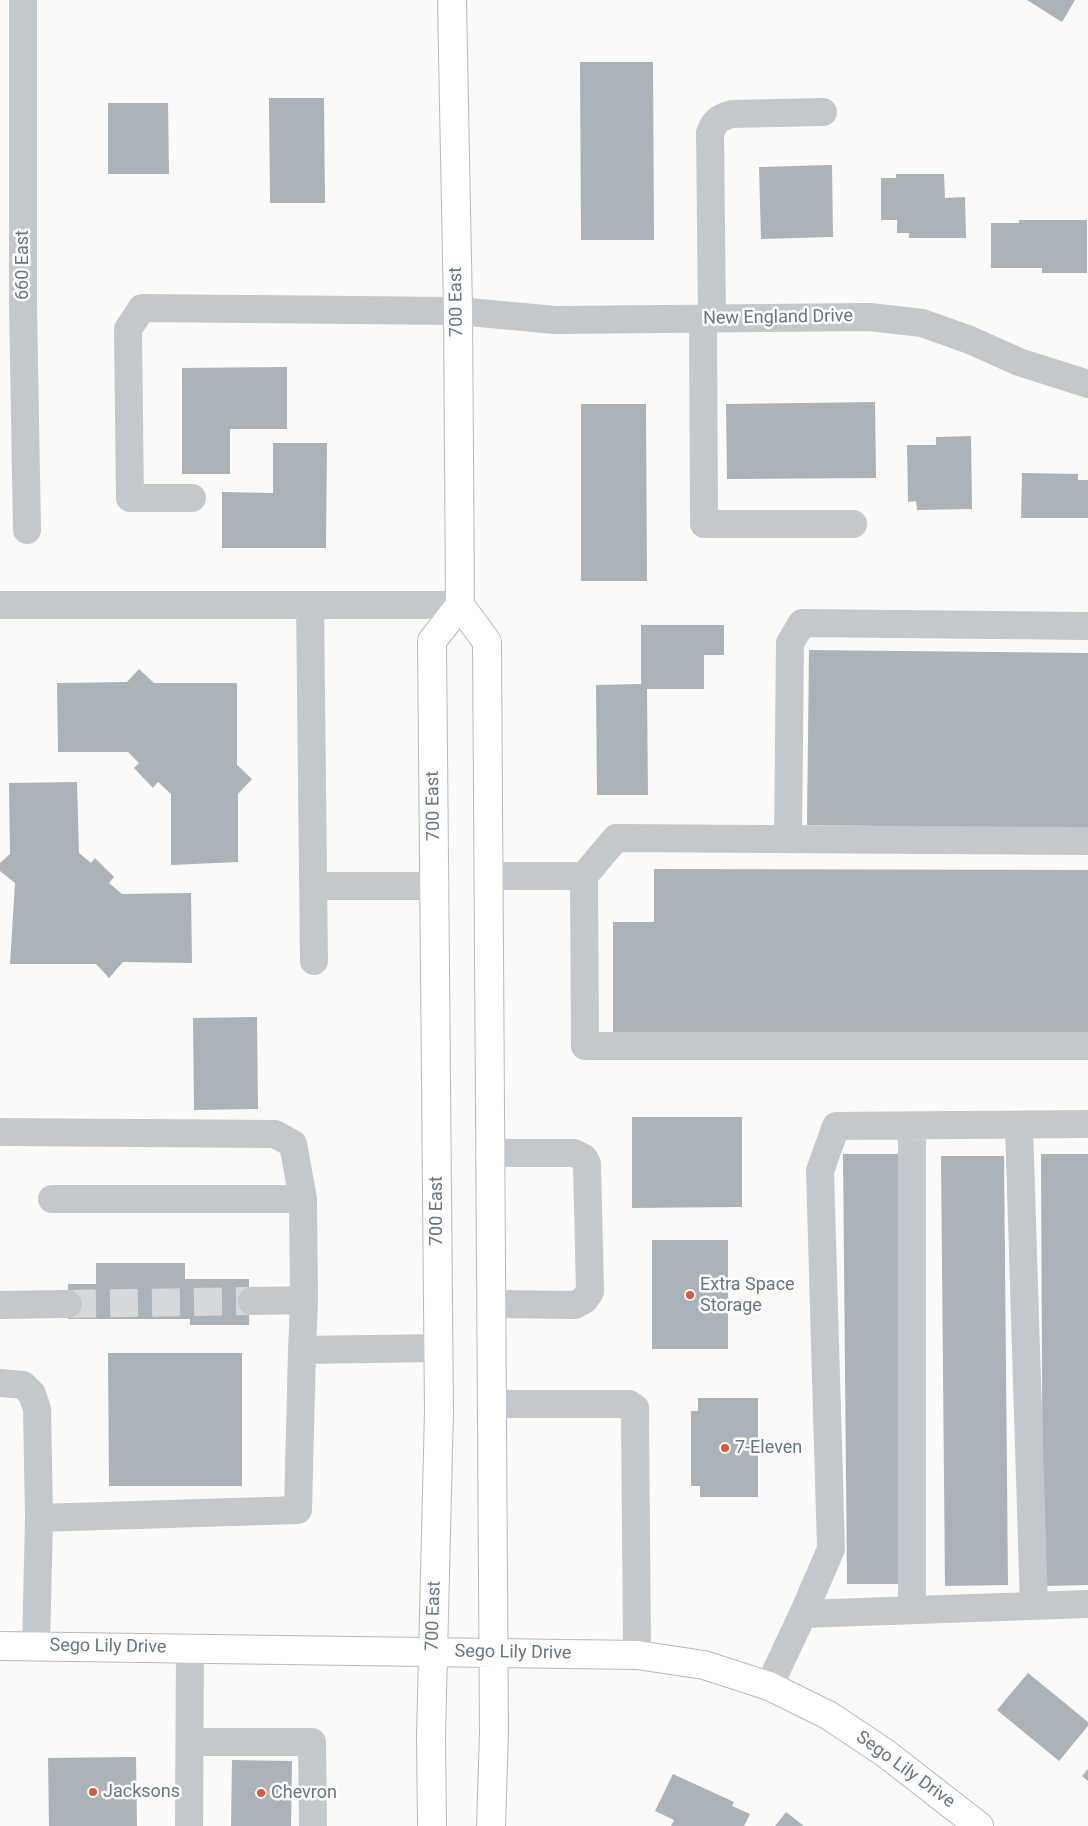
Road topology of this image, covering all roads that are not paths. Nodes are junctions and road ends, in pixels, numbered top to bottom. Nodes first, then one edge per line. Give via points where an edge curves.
1 (23, 0) edge
2 (452, 0) edge
3 (823, 112) dead end
4 (12, 304) edge
5 (458, 311) junction
6 (708, 319) junction
7 (1088, 384) edge
8 (192, 498) dead end
9 (853, 524) dead end
10 (27, 530) dead end
11 (0, 605) edge
12 (310, 605) junction
13 (460, 605) junction
14 (1088, 626) edge
15 (788, 839) junction
16 (1088, 841) edge
17 (488, 876) junction
18 (584, 876) junction
19 (314, 886) junction
20 (435, 886) junction
21 (314, 961) dead end
22 (1088, 1046) edge
23 (1088, 1124) edge
24 (1020, 1125) junction
25 (912, 1126) junction
26 (0, 1132) edge
27 (490, 1153) junction
28 (52, 1199) dead end
29 (303, 1199) junction
30 (304, 1300) junction
31 (252, 1301) tunnel mouth
32 (68, 1304) tunnel mouth
33 (491, 1304) junction
34 (0, 1305) edge
35 (438, 1348) junction
36 (302, 1350) junction
37 (0, 1384) edge
38 (492, 1404) junction
39 (39, 1518) junction
40 (1088, 1604) edge
41 (1034, 1606) junction
42 (912, 1610) junction
43 (803, 1614) junction
44 (0, 1646) edge
45 (36, 1646) junction
46 (190, 1648) junction
47 (433, 1651) junction
48 (493, 1652) junction
49 (637, 1655) junction
50 (769, 1686) junction
51 (190, 1742) junction
52 (189, 1826) edge
53 (313, 1826) edge
54 (432, 1826) edge
55 (491, 1826) edge
56 (979, 1826) edge

1 - 4 street, 660 East
2 - 5 main road, 700 East
3 - 6 street via 732,114 713,125 710,132
4 - 10 street, 660 East
5 - 6 street, New England Drive via 555,320
5 - 8 street, New England Drive via 142,308 128,329 130,498
5 - 13 main road, 700 East
6 - 7 street, New England Drive via 870,317 922,323 1019,362
6 - 9 street via 704,524
11 - 12 street
12 - 13 street
12 - 19 street
13 - 17 main road via 487,642
13 - 20 main road, 700 East via 432,641
14 - 15 street via 802,623 790,643
15 - 16 street
15 - 18 street via 616,838
17 - 18 street
17 - 27 main road
18 - 22 street via 585,1046
19 - 20 street
19 - 21 street
20 - 35 main road, 700 East
23 - 24 street
24 - 25 street
24 - 41 street
25 - 42 street
25 - 43 street via 836,1126 820,1171 831,1549
26 - 29 street via 276,1134 293,1144
27 - 33 main road
27 - 33 street via 574,1153 584,1158 588,1164 590,1292 575,1305
28 - 29 street
29 - 30 street
30 - 31 street
30 - 36 street
32 - 34 street
33 - 38 main road
35 - 36 street
35 - 47 main road, 700 East
36 - 39 street via 298,1510
37 - 39 street via 23,1385 32,1394 37,1409
38 - 48 main road
38 - 49 street via 629,1404 634,1408
39 - 45 street
40 - 41 street
41 - 42 street
42 - 43 street
43 - 50 street
44 - 45 main road, Sego Lily Drive
45 - 46 main road, Sego Lily Drive
46 - 47 main road, Sego Lily Drive
46 - 51 street
47 - 48 main road, Sego Lily Drive
47 - 54 main road, 700 East
48 - 49 main road, Sego Lily Drive
48 - 55 main road
49 - 50 main road, Sego Lily Drive via 704,1665
50 - 56 main road, Sego Lily Drive via 828,1715 885,1753
51 - 52 street
51 - 53 street via 312,1742

